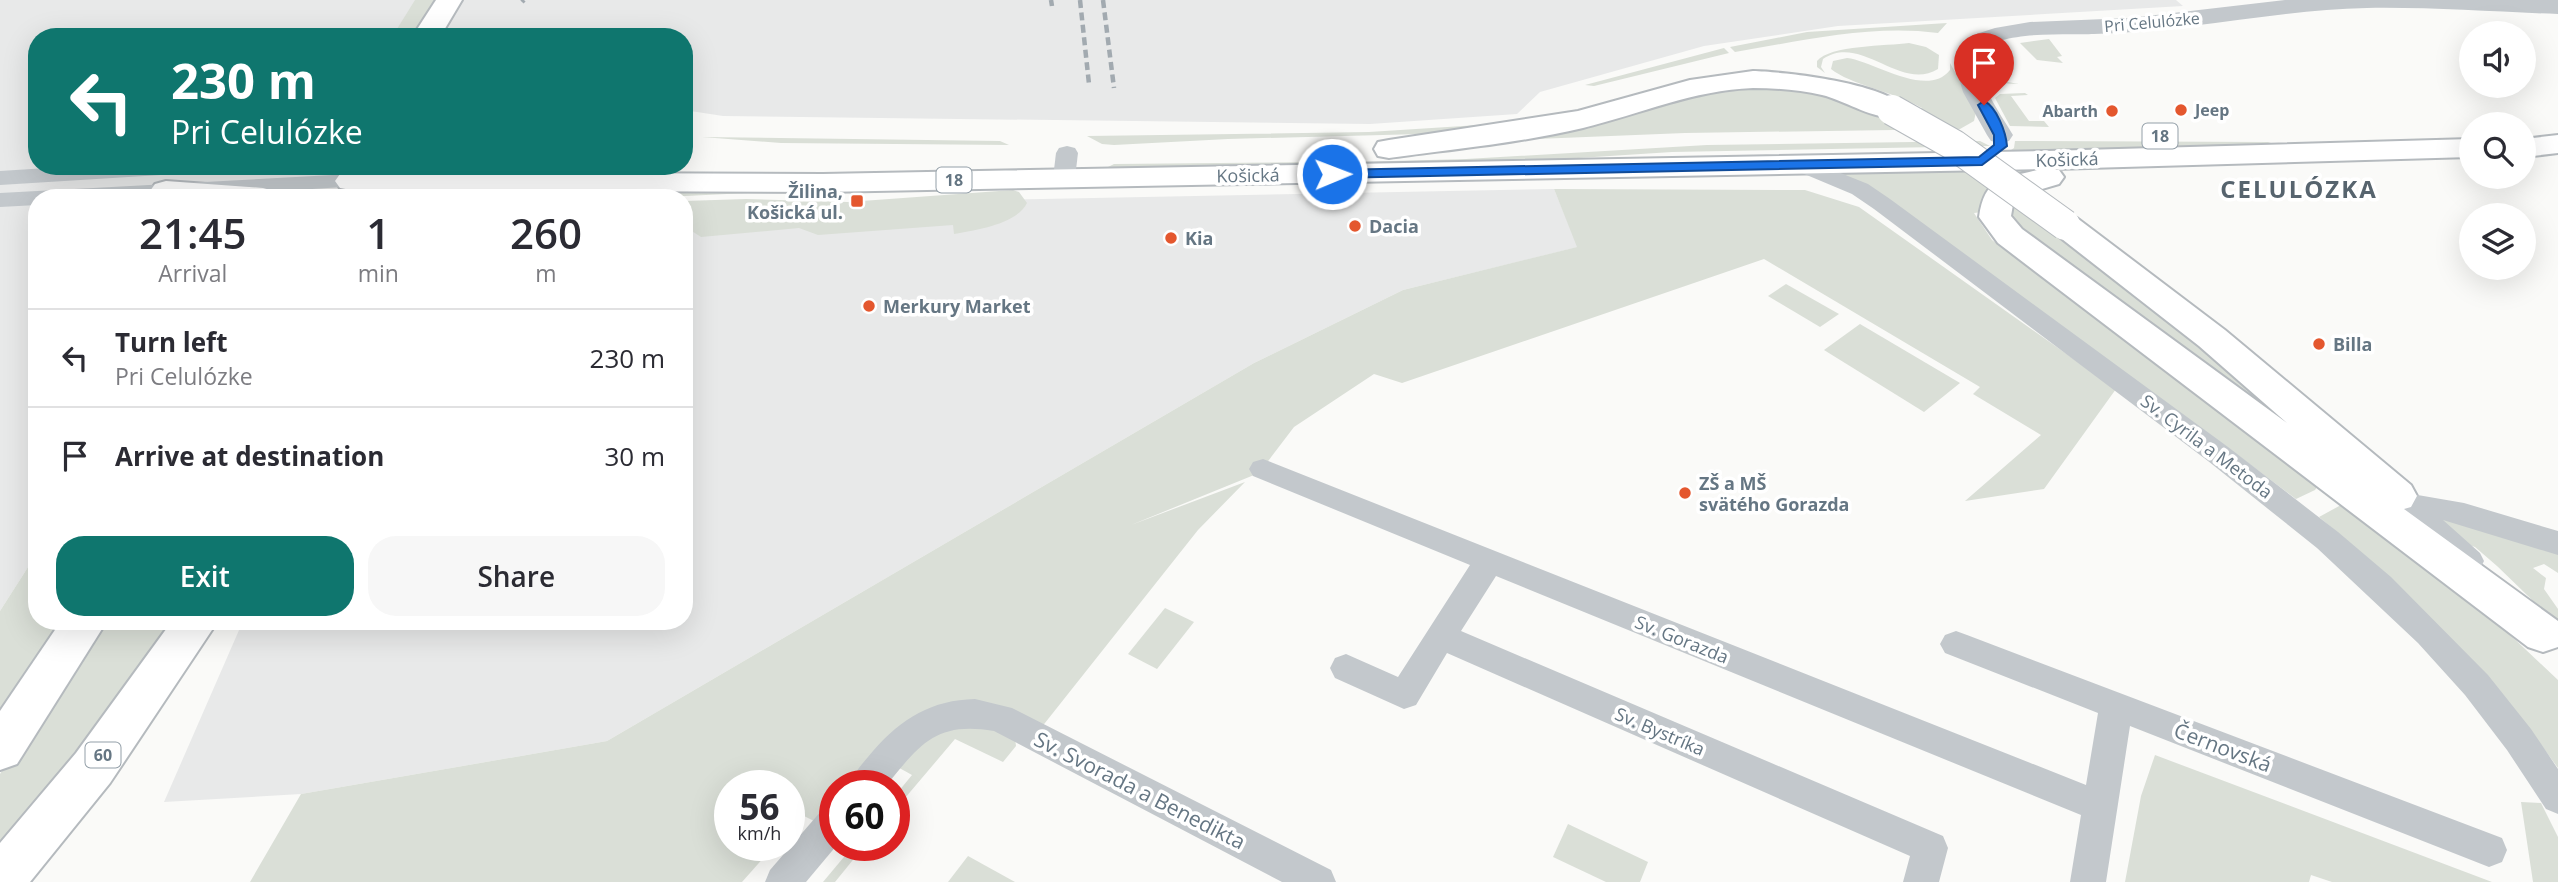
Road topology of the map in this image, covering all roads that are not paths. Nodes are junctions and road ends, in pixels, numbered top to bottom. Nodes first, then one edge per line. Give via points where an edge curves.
1 (449, 0) edge
2 (468, 0) edge
3 (2558, 7) edge
4 (432, 28) edge
5 (452, 28) edge
6 (2000, 135) junction
7 (2459, 137) edge
8 (2536, 139) edge
9 (2558, 142) edge
10 (2536, 146) edge
11 (2459, 148) edge
12 (1389, 149) junction
13 (693, 155) edge
14 (2143, 156) junction
15 (1982, 161) junction
16 (1330, 162) junction
17 (1798, 163) junction
18 (1065, 165) junction
19 (48, 175) edge
20 (0, 178) edge
21 (577, 180) junction
22 (403, 181) edge
23 (350, 182) edge
24 (207, 189) edge
25 (531, 189) edge
26 (28, 199) edge
27 (0, 200) edge
28 (1263, 469) dead end
29 (2406, 504) junction
30 (2558, 543) edge
31 (1490, 560) junction
32 (79, 630) edge
33 (190, 630) edge
34 (1441, 636) junction
35 (2550, 641) edge
36 (1956, 644) dead end
37 (1346, 668) dead end
38 (2116, 706) junction
39 (0, 750) edge
40 (879, 770) edge
41 (2558, 798) edge
42 (2101, 807) junction
43 (819, 840) edge
44 (2489, 850) dead end
45 (0, 881) edge
46 (783, 882) edge
47 (1318, 882) edge
48 (1921, 882) edge
49 (2088, 882) edge

1 - 4 main road
2 - 5 main road
3 - 6 street, Pri Celulózke via 2347,2 2156,24 2007,33 1976,45 1967,65
6 - 7 main road, Košická / 18
6 - 12 main road, Košická / 18
6 - 15 main road via 2000,146
8 - 9 main road
9 - 10 main road
11 - 14 main road, Košická / 18
12 - 16 main road, Košická / 18
12 - 29 main road, bridge via 1579,120 1729,81 1774,80 1853,94 1954,145 2065,225 2211,338
13 - 18 main road, Košická / 18
14 - 15 main road, Košická / 18
14 - 35 main road via 2007,189 1998,196 1995,216 2010,236
15 - 17 main road, Košická / 18
16 - 17 main road, Košická / 18
16 - 18 main road, Košická / 18
17 - 41 street, Sv. Cyrila a Metoda via 1860,189 1882,204 2303,519 2433,635
18 - 21 main road, Košická / 18 via 823,183
19 - 20 street
21 - 22 main road, Košická / 18
21 - 25 main road
22 - 23 main road, 18
23 - 24 street
26 - 27 street
28 - 31 street, Sv. Gorazda
29 - 30 street via 2464,513
29 - 35 street
31 - 34 street
31 - 42 street, Sv. Gorazda
32 - 39 main road
33 - 45 main road, 60 via 93,768
34 - 37 street via 1404,695
34 - 48 street, Sv. Bystríka via 1930,848
36 - 38 street, Černovská
38 - 42 street
38 - 44 street, Černovská
40 - 47 street, Sv. Svorada a Benedikta via 911,732 936,719 958,713 1000,718
42 - 49 street
43 - 46 street

